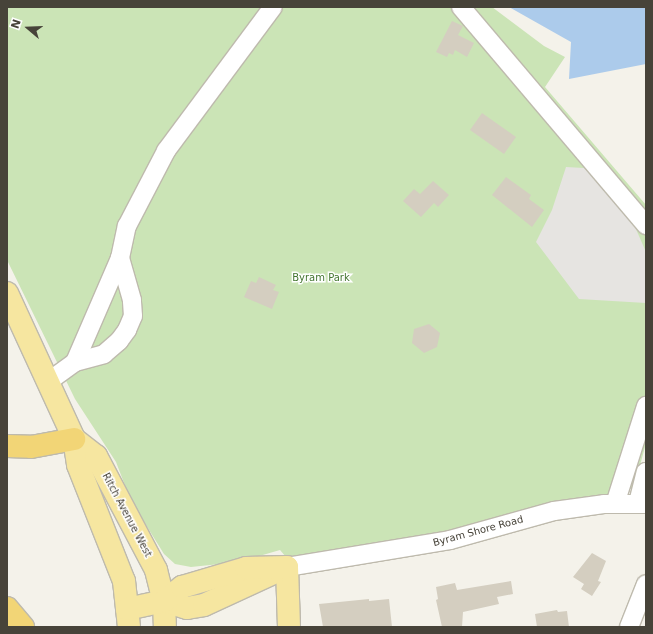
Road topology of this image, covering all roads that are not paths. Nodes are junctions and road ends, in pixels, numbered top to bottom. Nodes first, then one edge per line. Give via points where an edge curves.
1 (273, 7) edge
2 (461, 7) edge
3 (646, 225) edge
4 (120, 258) junction
5 (7, 293) edge
6 (75, 362) junction
7 (49, 381) junction
8 (646, 406) edge
9 (74, 439) junction
10 (7, 446) edge
11 (646, 472) edge
12 (642, 503) edge
13 (615, 504) junction
14 (287, 567) junction
15 (646, 584) edge
16 (164, 601) junction
17 (7, 608) edge
18 (128, 618) edge
19 (23, 627) edge
20 (165, 627) edge
21 (290, 627) edge
22 (629, 627) edge

1 - 4 street via 166,151 127,226
2 - 3 street
4 - 6 street
4 - 6 street via 132,300 133,316 127,330 104,354
5 - 7 main road, Ritch Avenue West
6 - 7 street
7 - 9 main road, Ritch Avenue West
8 - 13 street
9 - 10 highway via 31,447
9 - 16 main road, Ritch Avenue West via 96,456 156,570
9 - 18 main road, Ritch Avenue West via 78,465 124,581
11 - 12 street
12 - 13 street, Byram Shore Road
13 - 14 street, Byram Shore Road via 554,511 450,540
14 - 16 main road, Byram Shore Road via 204,604 187,608
14 - 21 main road
15 - 22 street
16 - 18 main road, Byram Shore Road
16 - 20 main road, Ritch Avenue West
17 - 19 highway

